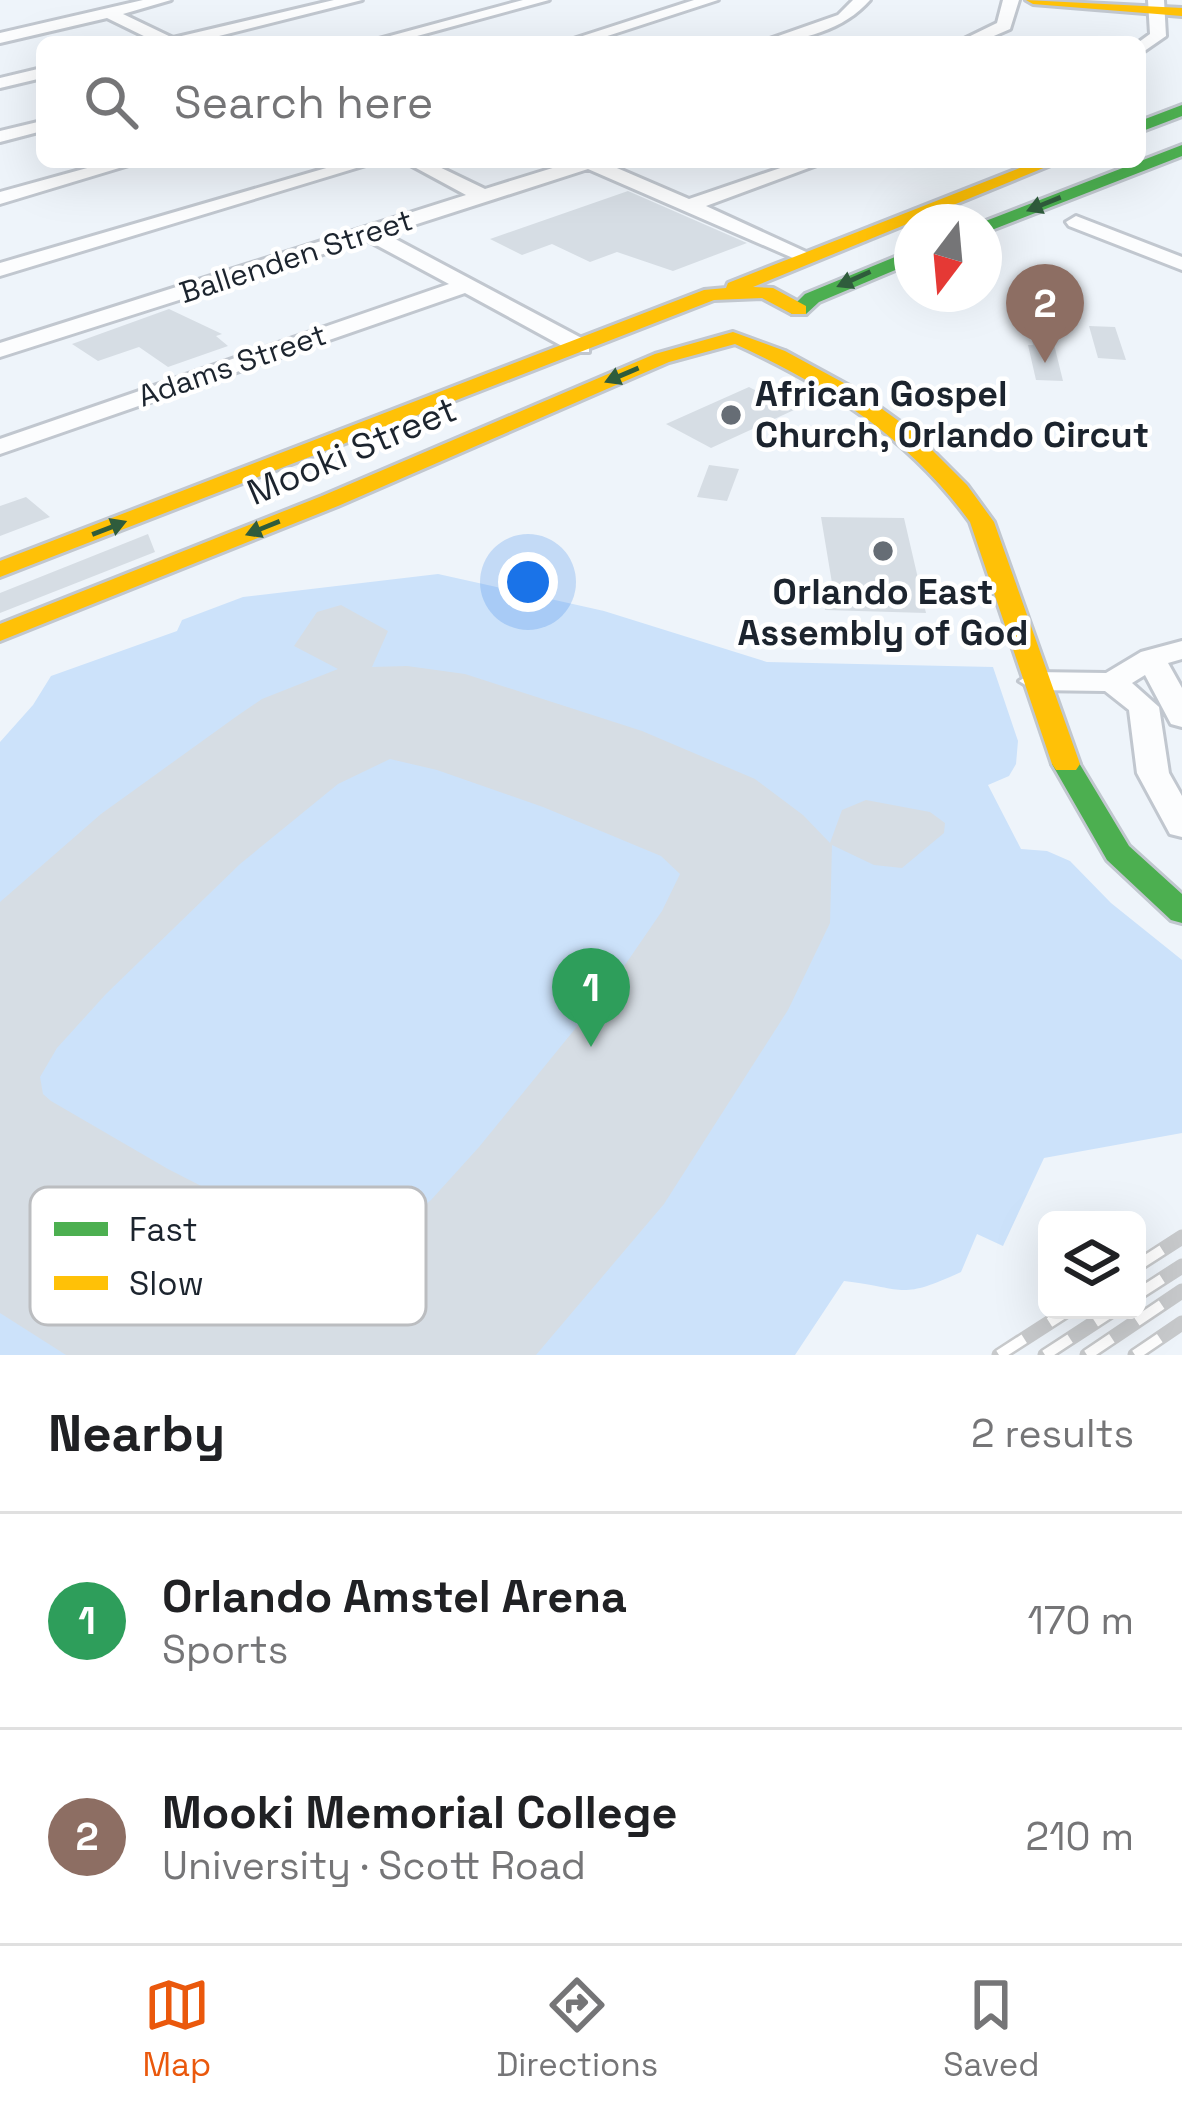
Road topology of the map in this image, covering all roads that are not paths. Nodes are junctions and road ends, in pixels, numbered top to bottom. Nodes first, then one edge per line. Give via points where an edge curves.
1 (84, 0) edge
2 (163, 0) edge
3 (354, 0) edge
4 (541, 0) edge
5 (710, 0) edge
6 (862, 0) edge
7 (1012, 0) edge
8 (1033, 0) edge
9 (1165, 8) edge
10 (108, 12) junction
11 (158, 36) edge
12 (197, 36) edge
13 (400, 36) edge
14 (592, 36) edge
15 (788, 36) edge
16 (981, 36) edge
17 (0, 38) edge
18 (1146, 45) edge
19 (36, 74) edge
20 (0, 83) edge
21 (1182, 110) edge
22 (1146, 125) edge
23 (36, 128) edge
24 (0, 137) edge
25 (1182, 151) edge
26 (1146, 165) edge
27 (108, 168) edge
28 (347, 168) edge
29 (426, 168) edge
30 (570, 168) edge
31 (603, 168) edge
32 (798, 168) edge
33 (1035, 168) edge
34 (1138, 168) edge
35 (482, 195) junction
36 (0, 197) edge
37 (687, 206) junction
38 (1002, 221) edge
39 (1076, 222) dead end
40 (369, 233) junction
41 (807, 257) junction
42 (894, 264) edge
43 (1182, 264) edge
44 (0, 270) edge
45 (465, 286) junction
46 (727, 290) junction
47 (690, 305) junction
48 (798, 318) junction
49 (737, 338) junction
50 (581, 347) junction
51 (0, 350) edge
52 (821, 375) junction
53 (0, 447) edge
54 (0, 570) edge
55 (0, 633) edge
56 (1167, 654) edge
57 (1034, 681) junction
58 (1112, 682) junction
59 (1182, 716) edge
60 (1182, 826) edge
61 (1182, 912) edge

1 - 10 street
2 - 10 street
3 - 12 street
4 - 13 street
5 - 14 street
6 - 15 street via 844,18
7 - 16 street via 1004,26
8 - 9 main road
9 - 18 street via 1158,36
10 - 11 street
10 - 17 street
19 - 20 street
21 - 22 main road
23 - 24 street
25 -> 26 main road
27 - 36 street
28 - 44 street
29 - 35 street
30 - 35 street, Ballenden Street
31 - 37 street
32 - 37 street
33 - 41 main road
34 -> 38 main road
35 - 40 street, Ballenden Street
37 - 41 street
39 - 43 street
40 - 45 street
40 - 51 street, Ballenden Street
41 - 46 main road
42 -> 48 main road via 812,298
45 - 50 street
45 - 53 street, Adams Street
46 - 47 main road, Mooki Street
46 - 48 main road via 777,295
47 - 49 main road via 697,326
47 - 50 main road, Mooki Street
48 - 49 main road, Mooki Street via 774,336
48 - 52 main road via 804,352
49 - 52 main road
49 -> 55 main road, Mooki Street via 662,358
54 -> 50 main road, Mooki Street
52 - 57 main road via 934,456 964,490
56 - 58 street
56 - 59 street
57 - 58 street
57 - 61 main road via 1091,814 1118,853
58 - 60 street via 1144,707 1153,773

